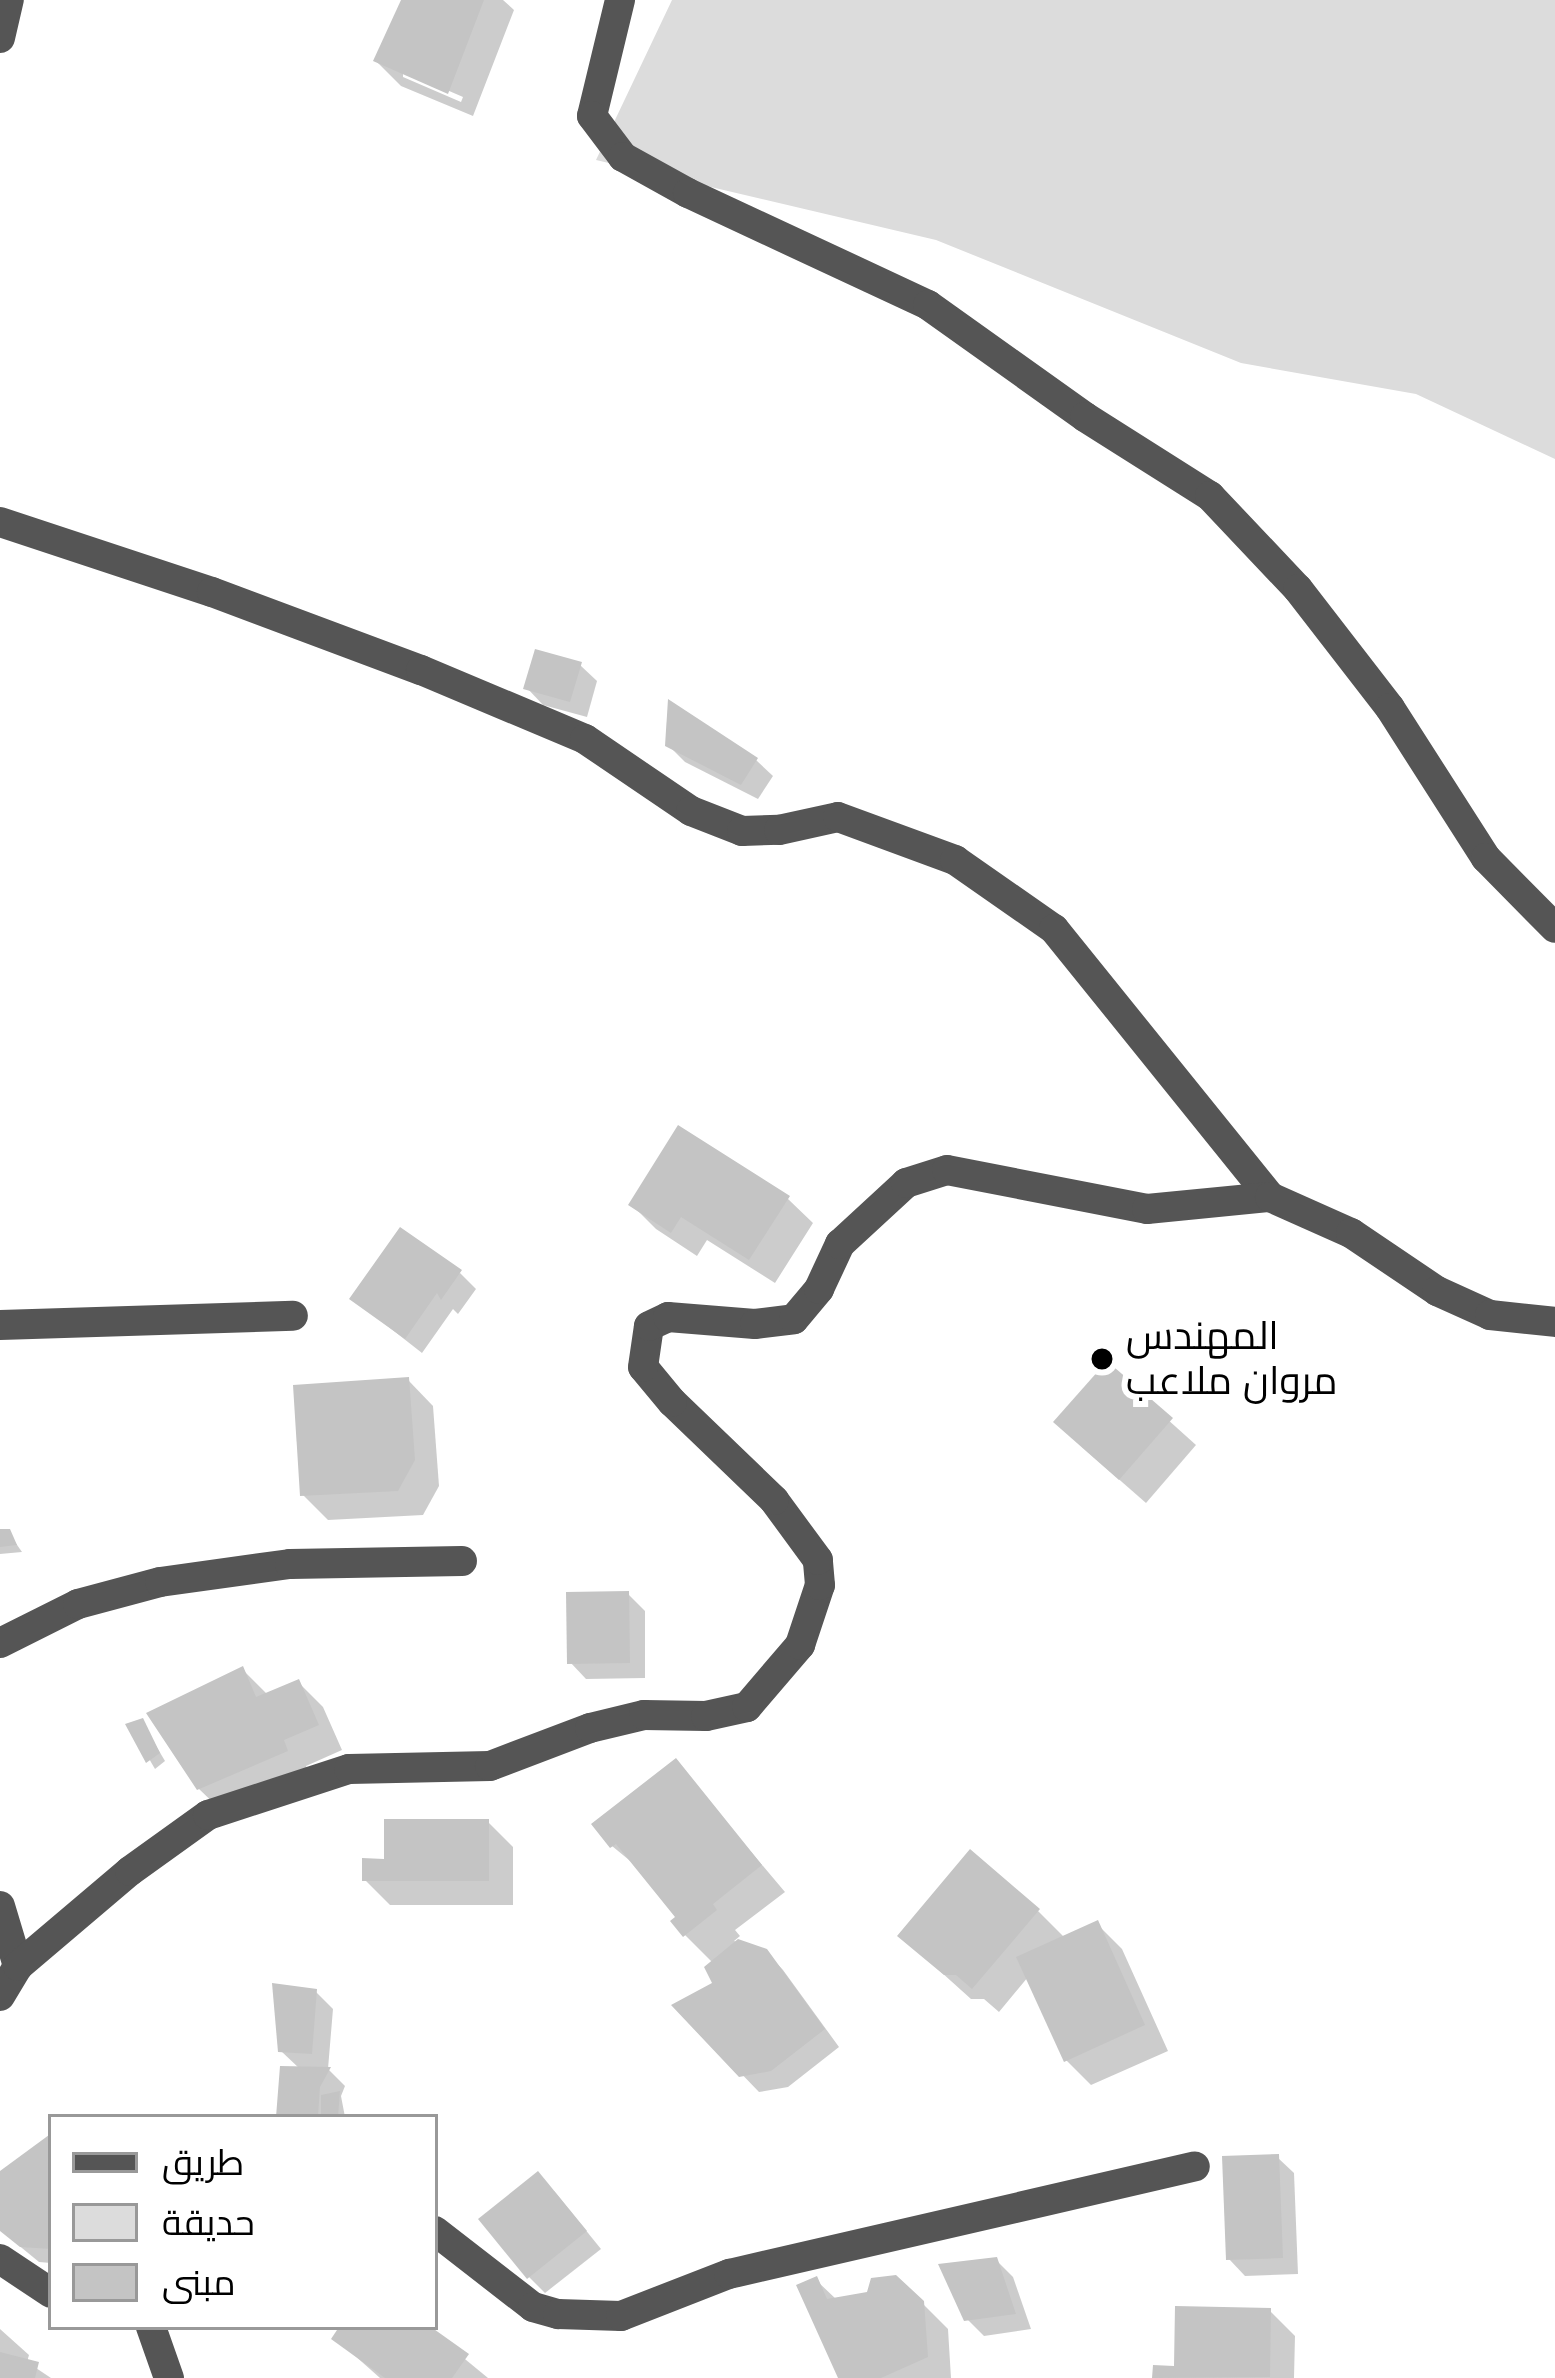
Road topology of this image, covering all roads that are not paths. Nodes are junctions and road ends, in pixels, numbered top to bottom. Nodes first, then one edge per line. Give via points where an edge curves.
1 (9, 0) edge
2 (620, 0) edge
3 (0, 38) edge
4 (0, 522) edge
5 (1555, 928) edge
6 (1270, 1197) junction
7 (293, 1316) dead end
8 (1555, 1322) edge
9 (0, 1325) edge
10 (462, 1561) dead end
11 (0, 1643) edge
12 (0, 1906) edge
13 (18, 1966) junction
14 (0, 1996) edge
15 (1195, 2166) dead end
16 (438, 2233) edge
17 (0, 2259) edge
18 (48, 2292) edge
19 (152, 2330) edge
20 (169, 2378) edge

1 - 3 street
2 - 5 street via 592,116 623,157 928,305 1210,496 1298,589 1390,708 1486,858
4 - 6 street via 421,670 585,739 691,811 742,831 838,817 955,860 1054,929
6 - 8 street via 1351,1233 1437,1291 1490,1315
6 - 13 street via 1147,1209 947,1170 906,1183 874,1207 840,1244 794,1319 668,1317 649,1325 643,1367 774,1500 818,1560 814,1614 770,1684 747,1707 644,1715 490,1766 349,1769 208,1815
7 - 9 street
10 - 11 street via 290,1564 160,1582 78,1604
12 - 13 street
13 - 14 street
15 - 16 street via 729,2274 621,2316 533,2307
17 - 18 street
19 - 20 street

